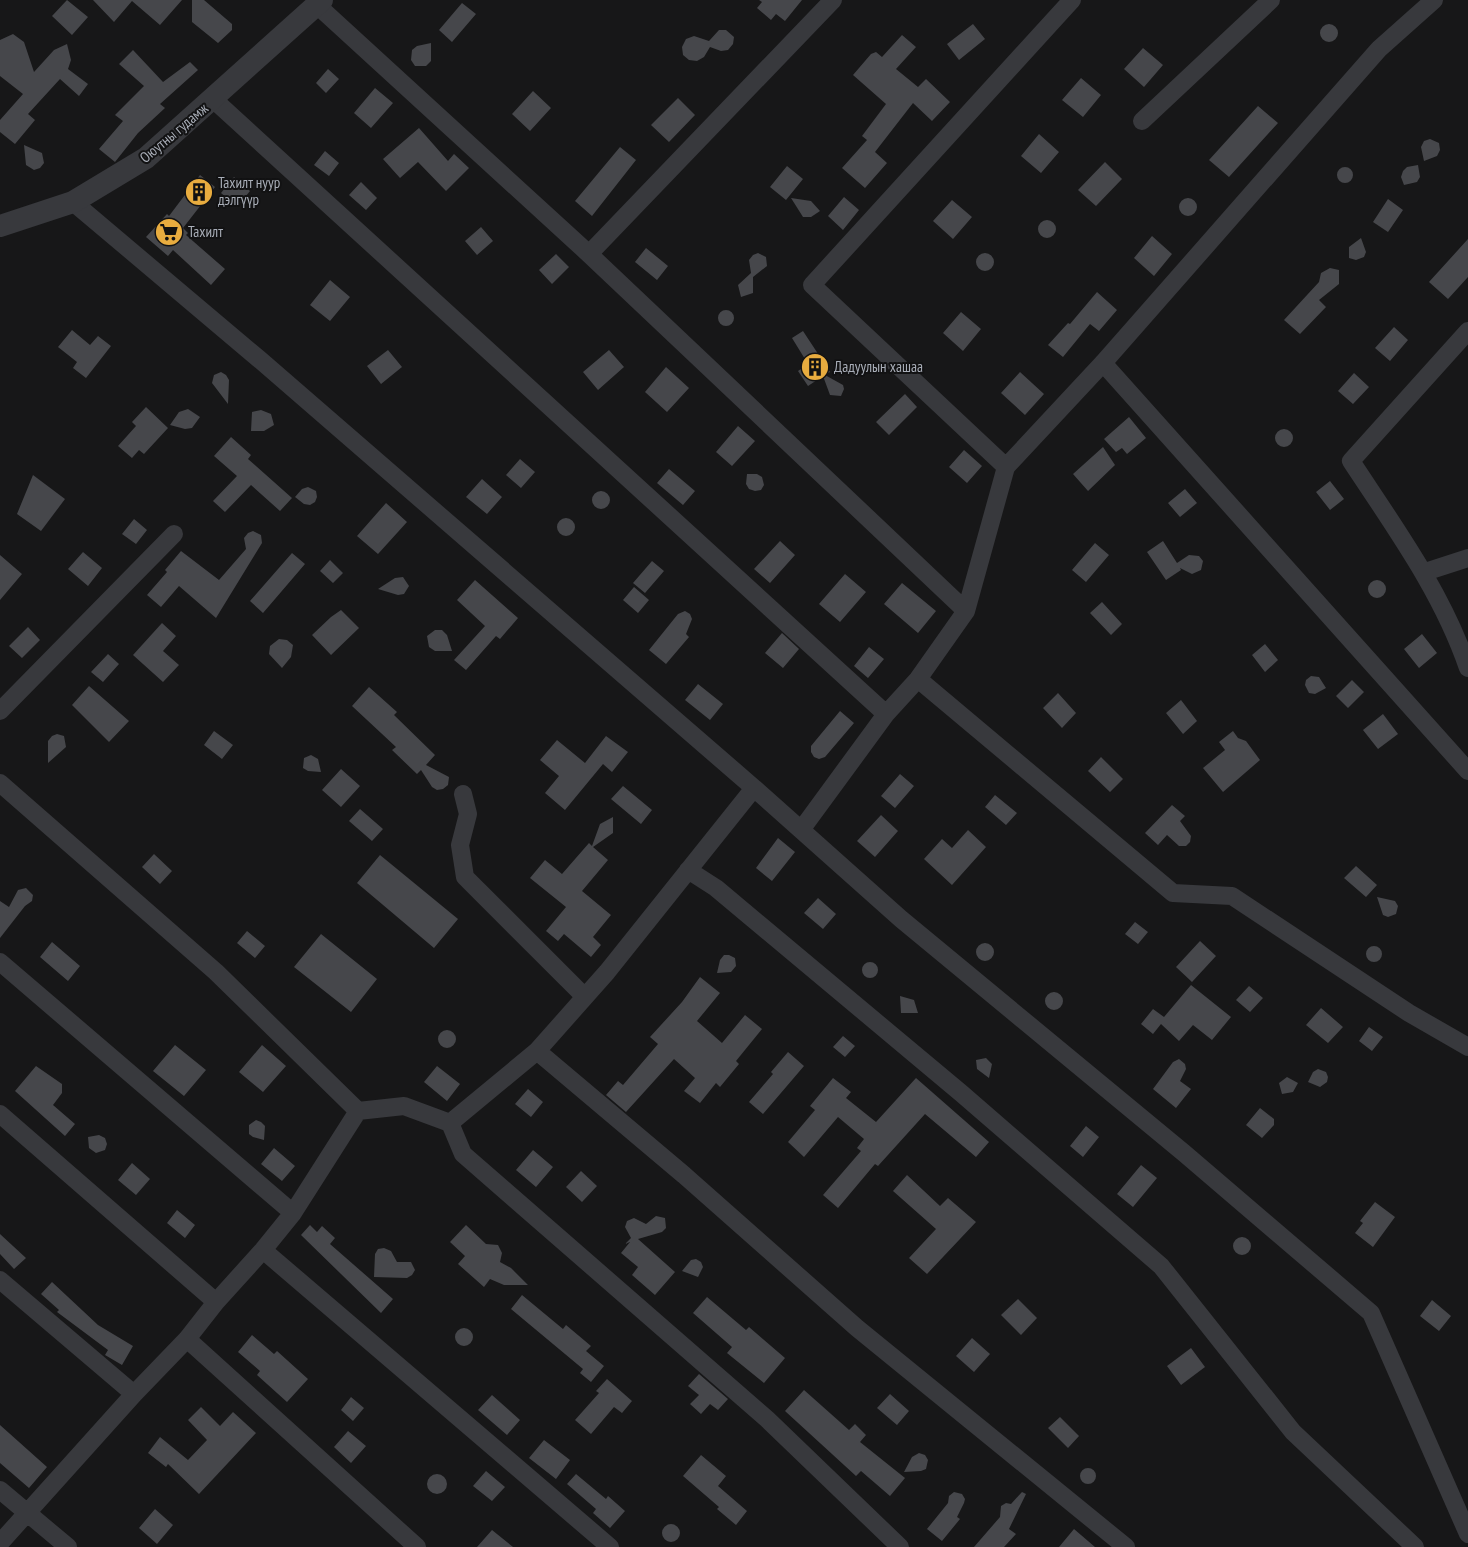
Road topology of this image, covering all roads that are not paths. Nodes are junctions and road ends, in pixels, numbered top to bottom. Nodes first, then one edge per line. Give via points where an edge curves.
1 (833, 0) edge
2 (1072, 0) edge
3 (1271, 0) edge
4 (1434, 0) edge
5 (319, 2) edge
6 (214, 99) junction
7 (1142, 121) dead end
8 (72, 202) junction
9 (0, 226) edge
10 (589, 254) junction
11 (1468, 331) edge
12 (1103, 364) junction
13 (1006, 467) junction
14 (174, 534) dead end
15 (1466, 557) edge
16 (1425, 572) junction
17 (966, 611) junction
18 (1468, 668) edge
19 (918, 679) junction
20 (0, 711) edge
21 (886, 714) junction
22 (1468, 771) edge
23 (0, 783) edge
24 (754, 788) junction
25 (463, 794) dead end
26 (801, 830) junction
27 (688, 870) junction
28 (0, 962) edge
29 (585, 997) junction
30 (1468, 1046) edge
31 (537, 1051) junction
32 (358, 1111) junction
33 (0, 1114) edge
34 (450, 1123) junction
35 (293, 1213) junction
36 (263, 1250) junction
37 (0, 1280) edge
38 (216, 1302) junction
39 (187, 1339) junction
40 (134, 1394) junction
41 (0, 1490) edge
42 (28, 1514) junction
43 (1468, 1534) edge
44 (0, 1543) edge
45 (68, 1547) edge
46 (417, 1547) edge
47 (610, 1547) edge
48 (900, 1547) edge
49 (1126, 1547) edge
50 (1415, 1547) edge

1 - 10 street
2 - 13 street via 812,285
3 - 7 street
4 - 12 street via 1378,49
5 - 6 street, Оюутны гудамж
5 - 10 street
6 - 8 street, Оюутны гудамж via 146,158
6 - 21 street
8 - 9 street, Оюутны гудамж
8 - 24 street via 259,359
10 - 17 street
11 - 16 street via 1351,461
12 - 13 street
12 - 22 street
13 - 17 street
14 - 20 street
15 - 16 street
16 - 18 street
17 - 19 street
19 - 21 street
19 - 30 street via 1174,893 1232,896 1409,1013
21 - 26 street
23 - 32 street via 216,972
24 - 26 street
24 - 27 street
25 - 29 street via 468,814 460,845 466,877
26 - 43 street via 901,919 1371,1313
27 - 29 street
27 - 50 street via 716,888 931,1067 1161,1266 1292,1432
28 - 35 street
29 - 31 street
31 - 34 street
31 - 49 street via 684,1175 856,1328
32 - 34 street via 404,1106
32 - 35 street
33 - 38 street
34 - 48 street via 463,1154 767,1419
35 - 36 street
36 - 38 street
36 - 47 street
37 - 40 street
38 - 39 street
39 - 40 street
39 - 46 street
40 - 42 street
41 - 42 street
42 - 44 street
42 - 45 street

